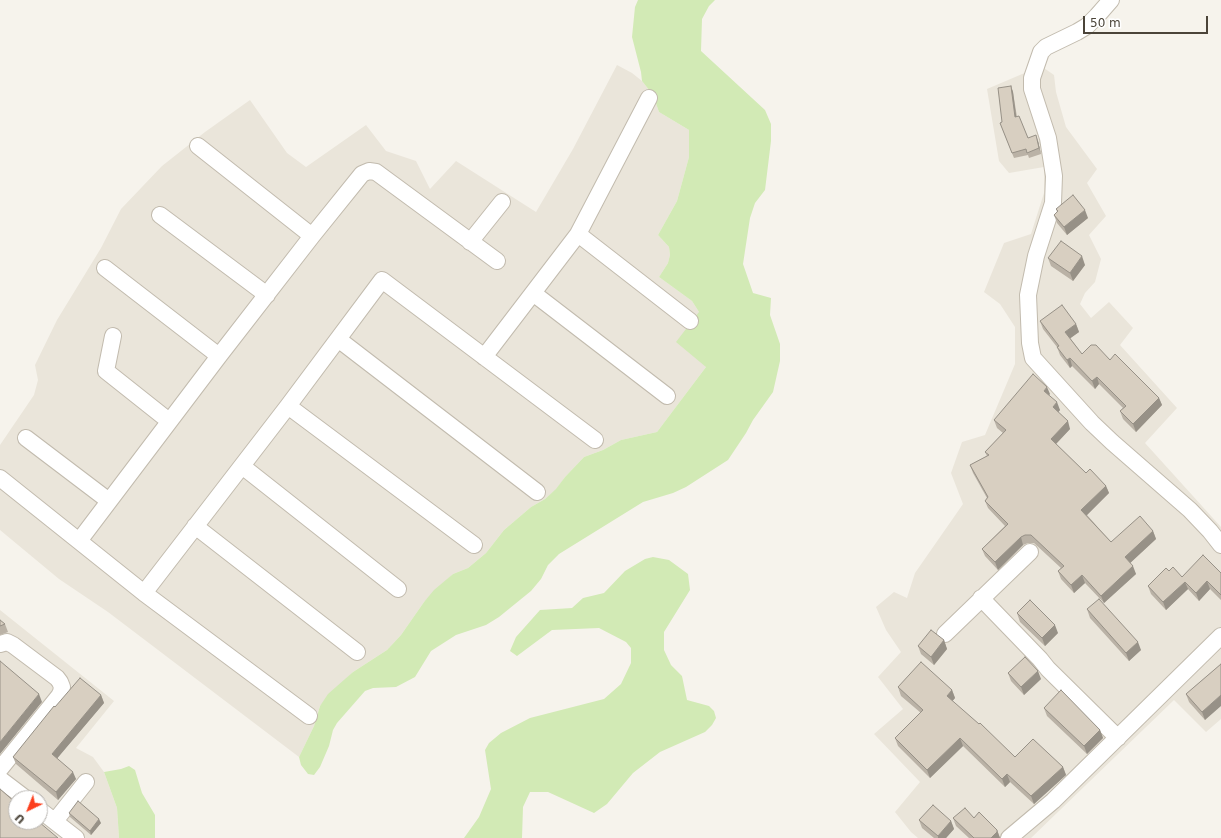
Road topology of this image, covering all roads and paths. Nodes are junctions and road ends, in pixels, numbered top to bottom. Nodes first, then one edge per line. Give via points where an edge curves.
1 (1111, 0) edge
2 (649, 98) dead end
3 (198, 146) dead end
4 (502, 202) dead end
5 (160, 215) dead end
6 (578, 234) junction
7 (312, 236) junction
8 (470, 242) junction
9 (496, 261) dead end
10 (104, 268) dead end
11 (532, 294) junction
12 (267, 295) junction
13 (690, 321) dead end
14 (113, 336) dead end
15 (338, 339) junction
16 (219, 356) junction
17 (484, 357) junction
18 (667, 396) dead end
19 (288, 406) junction
20 (169, 421) junction
21 (26, 438) dead end
22 (595, 440) dead end
23 (242, 466) junction
24 (0, 478) edge
25 (537, 492) dead end
26 (109, 500) junction
27 (195, 526) junction
28 (79, 541) junction
29 (474, 545) dead end
30 (1221, 545) edge
31 (1030, 552) dead end
32 (398, 589) dead end
33 (144, 593) junction
34 (981, 598) junction
35 (945, 634) dead end
36 (1221, 636) edge
37 (0, 644) edge
38 (357, 652) dead end
39 (309, 716) dead end
40 (1118, 738) junction
41 (0, 769) edge
42 (0, 779) edge
43 (86, 782) dead end
44 (14, 790) edge
45 (48, 816) edge
46 (55, 821) junction
47 (76, 838) edge
48 (1009, 838) edge

1 - 30 street via 1087,26 1046,47 1041,52 1032,78 1032,89 1048,138 1054,176 1053,203 1036,256 1028,295 1030,344 1033,358 1092,423 1190,510
2 - 6 street
3 - 7 street
4 - 8 street
5 - 12 street
6 - 11 street
6 - 13 street
7 - 8 street via 362,174 369,171 376,172
7 - 12 street
8 - 9 street
10 - 16 street
11 - 17 street
11 - 18 street
12 - 16 street
14 - 20 street via 106,371
15 - 17 street via 382,280
15 - 19 street
15 - 25 street
16 - 20 street
17 - 22 street
19 - 23 street
19 - 29 street
20 - 26 street
21 - 26 street
23 - 27 street
23 - 32 street
24 - 28 street
26 - 28 street
27 - 33 street
27 - 38 street
28 - 33 street
31 - 34 street
33 - 39 street
34 - 35 street
34 - 40 street
36 - 40 street
37 - 41 street via 7,642 13,645 57,678 62,687 59,696
40 - 48 street via 1053,801
42 - 44 street
43 - 46 street
45 - 46 street
46 - 47 street

